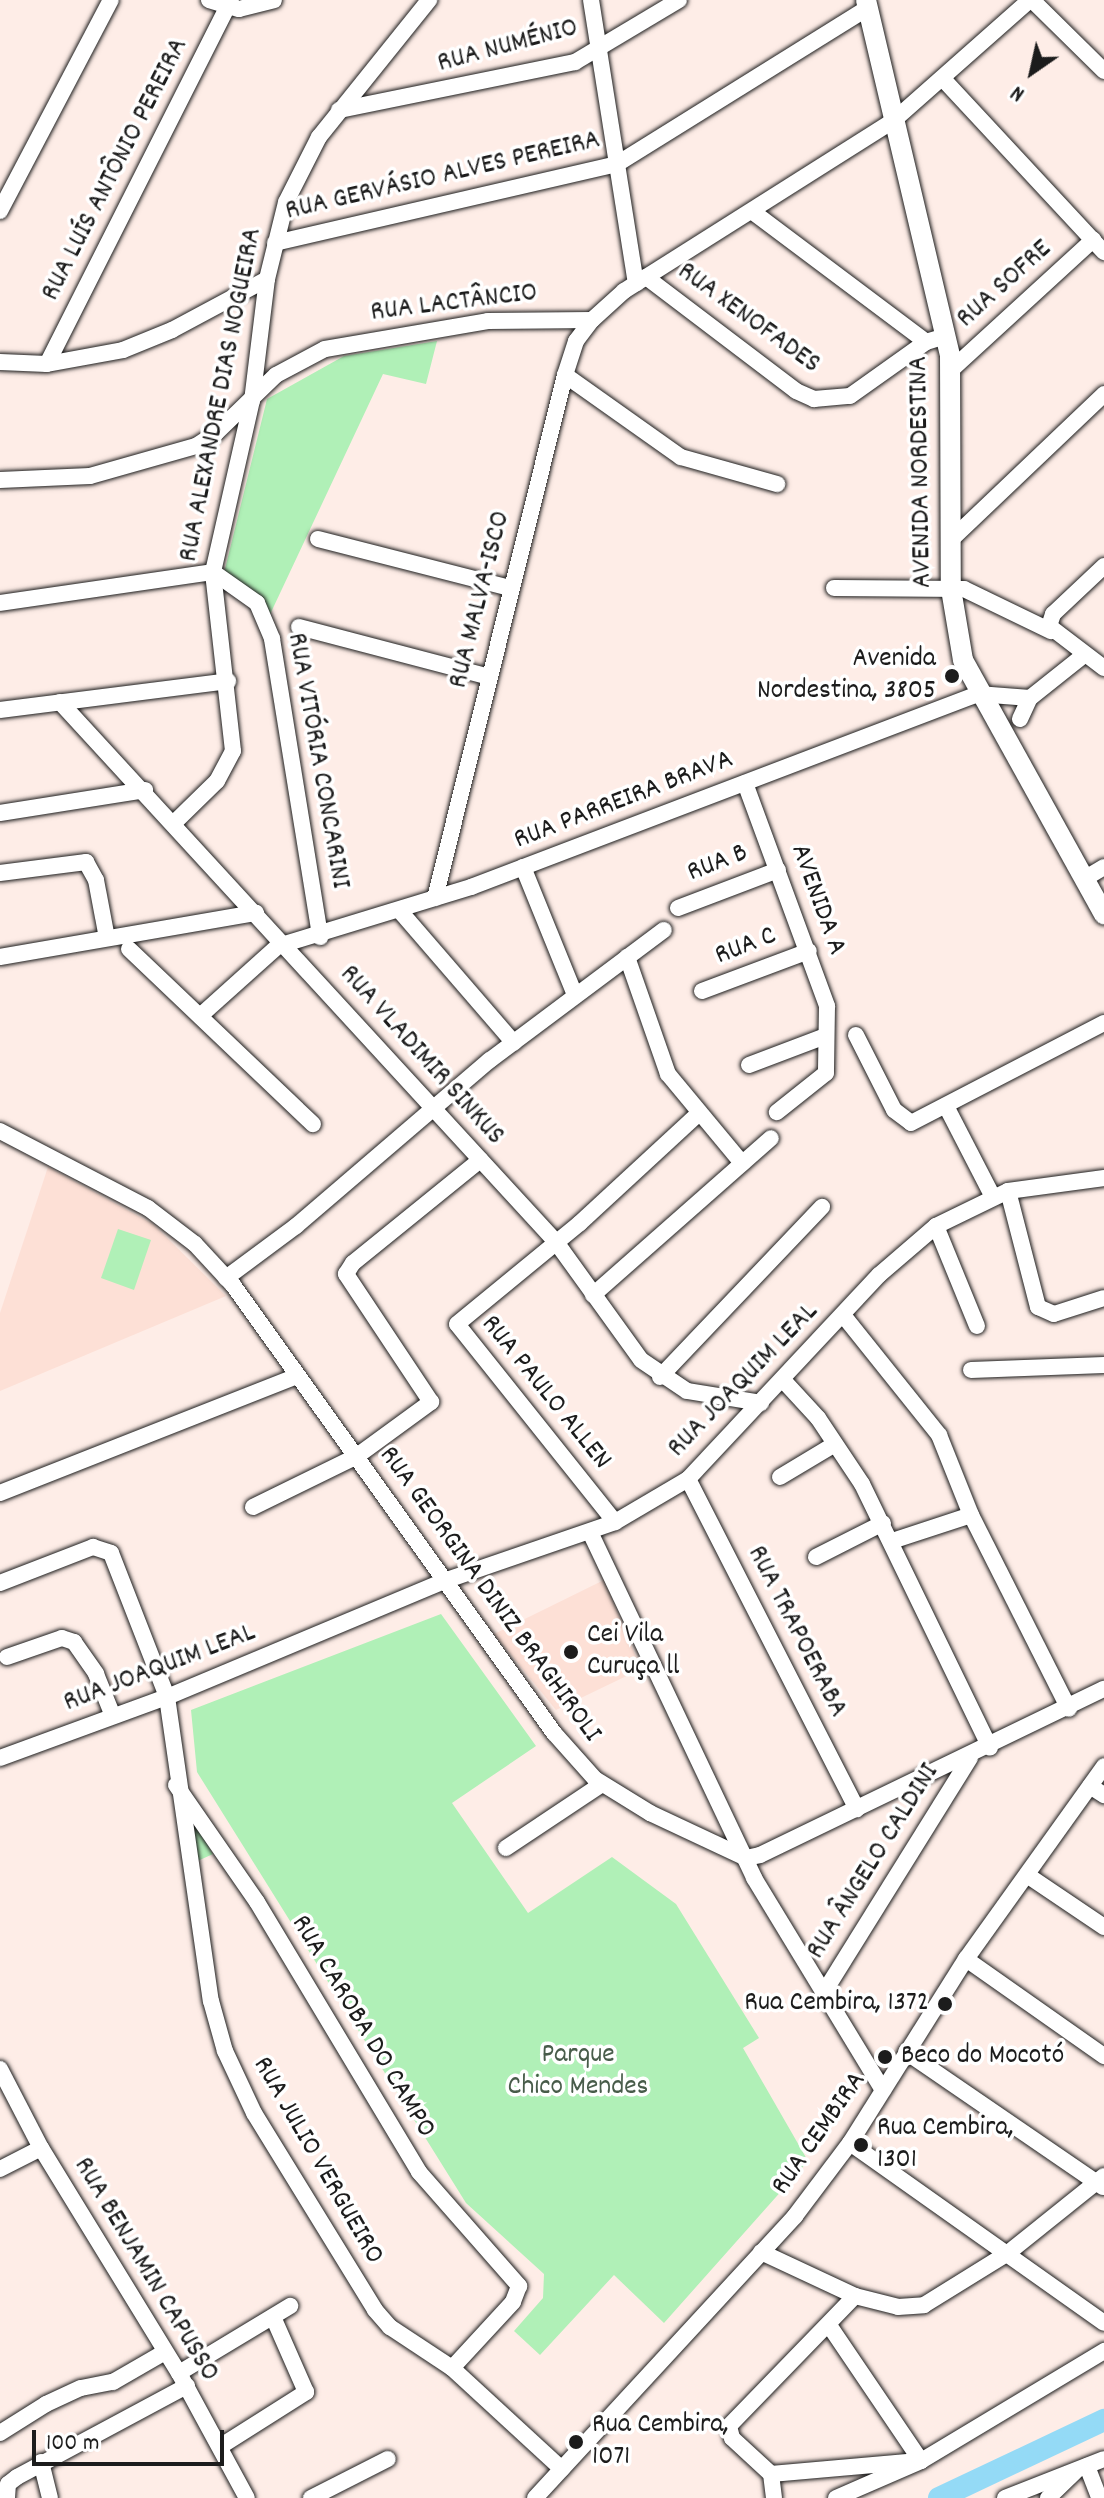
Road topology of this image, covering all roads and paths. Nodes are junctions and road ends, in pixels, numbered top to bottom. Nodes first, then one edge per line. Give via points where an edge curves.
1 (111, 0) edge
2 (209, 0) edge
3 (274, 0) edge
4 (429, 0) edge
5 (591, 0) edge
6 (679, 0) edge
7 (1031, 0) edge
8 (229, 4) edge
9 (867, 4) edge
10 (599, 50) junction
11 (1104, 71) edge
12 (944, 80) junction
13 (339, 110) junction
14 (893, 121) junction
15 (617, 164) junction
16 (0, 211) edge
17 (753, 212) junction
18 (275, 243) junction
19 (1099, 246) edge
20 (267, 279) junction
21 (641, 280) junction
22 (592, 320) junction
23 (936, 339) junction
24 (0, 362) edge
25 (47, 364) junction
26 (951, 370) junction
27 (565, 375) junction
28 (1104, 394) edge
29 (252, 401) junction
30 (0, 480) edge
31 (777, 484) dead end
32 (955, 536) junction
33 (318, 539) dead end
34 (1104, 566) edge
35 (213, 572) junction
36 (510, 588) junction
37 (834, 588) dead end
38 (951, 589) junction
39 (0, 603) edge
40 (299, 627) dead end
41 (1051, 631) junction
42 (1084, 655) junction
43 (1104, 668) edge
44 (489, 677) junction
45 (228, 681) junction
46 (978, 694) junction
47 (1030, 698) junction
48 (60, 702) junction
49 (0, 710) edge
50 (1020, 719) dead end
51 (745, 783) junction
52 (145, 790) junction
53 (0, 813) edge
54 (174, 823) junction
55 (523, 867) junction
56 (1104, 867) edge
57 (778, 870) junction
58 (0, 873) edge
59 (1084, 879) junction
60 (435, 898) junction
61 (678, 908) dead end
62 (400, 911) junction
63 (256, 913) junction
64 (1104, 914) edge
65 (664, 930) dead end
66 (320, 937) junction
67 (107, 938) junction
68 (284, 945) junction
69 (129, 949) dead end
70 (809, 951) junction
71 (0, 957) edge
72 (627, 957) junction
73 (702, 991) dead end
74 (575, 995) junction
75 (200, 1016) junction
76 (1104, 1023) edge
77 (856, 1035) dead end
78 (823, 1037) junction
79 (514, 1043) junction
80 (749, 1065) dead end
81 (434, 1106) junction
82 (946, 1106) junction
83 (777, 1112) dead end
84 (699, 1113) junction
85 (313, 1124) dead end
86 (0, 1131) edge
87 (771, 1138) dead end
88 (480, 1160) junction
89 (742, 1163) junction
90 (1104, 1178) edge
91 (1000, 1194) junction
92 (822, 1207) dead end
93 (936, 1226) junction
94 (556, 1242) junction
95 (226, 1278) junction
96 (593, 1295) junction
97 (1104, 1298) edge
98 (843, 1315) junction
99 (977, 1326) dead end
100 (1104, 1365) edge
101 (971, 1370) dead end
102 (297, 1376) junction
103 (660, 1377) junction
104 (783, 1380) junction
105 (761, 1403) junction
106 (835, 1444) junction
107 (357, 1456) junction
108 (780, 1477) dead end
109 (688, 1479) junction
110 (0, 1493) edge
111 (253, 1507) dead end
112 (971, 1515) junction
113 (615, 1522) junction
114 (883, 1523) junction
115 (590, 1532) junction
116 (892, 1541) junction
117 (816, 1557) dead end
118 (444, 1581) junction
119 (0, 1583) edge
120 (7, 1657) dead end
121 (1104, 1689) edge
122 (167, 1697) junction
123 (1069, 1709) junction
124 (113, 1716) junction
125 (990, 1748) junction
126 (0, 1758) edge
127 (970, 1758) junction
128 (1104, 1766) edge
129 (175, 1784) junction
130 (602, 1784) junction
131 (1097, 1790) edge
132 (857, 1809) junction
133 (506, 1848) dead end
134 (746, 1858) junction
135 (1027, 1875) junction
136 (1104, 1927) edge
137 (966, 1959) junction
138 (823, 1994) junction
139 (906, 2052) junction
140 (1104, 2056) edge
141 (0, 2069) edge
142 (883, 2090) junction
143 (850, 2143) junction
144 (41, 2148) junction
145 (0, 2169) edge
146 (1101, 2182) edge
147 (761, 2252) junction
148 (1008, 2253) junction
149 (855, 2296) junction
150 (290, 2306) dead end
151 (273, 2317) junction
152 (1104, 2323) edge
153 (829, 2325) junction
154 (1104, 2351) edge
155 (165, 2352) junction
156 (452, 2368) junction
157 (183, 2380) junction
158 (0, 2433) edge
159 (221, 2446) junction
160 (388, 2459) dead end
161 (1104, 2459) edge
162 (921, 2461) junction
163 (41, 2462) junction
164 (1082, 2468) junction
165 (562, 2469) junction
166 (771, 2474) junction
167 (7, 2498) edge
168 (50, 2498) edge
169 (247, 2498) edge
170 (311, 2498) edge
171 (535, 2498) edge
172 (774, 2498) edge
173 (836, 2498) edge
174 (1005, 2498) edge
175 (1048, 2498) edge
176 (1099, 2498) edge

1 - 16 street
2 - 8 street
3 - 8 street
4 - 13 street, RUA ALEXANDRE DIAS NOGUEIRA
5 - 10 street, RUA XENOFADES
6 - 10 street, RUA NUMÉNIO
7 - 11 street
7 - 12 street
8 - 25 street, RUA LUÍS ANTÔNIO PEREIRA
9 - 14 main road, AVENIDA NORDESTINA
9 - 15 street, RUA GERVÁSIO ALVES PEREIRA
10 - 13 street, RUA NUMÉNIO via 575,62
10 - 15 street, RUA XENOFADES
12 - 14 street
12 - 19 street
13 - 18 street, RUA ALEXANDRE DIAS NOGUEIRA via 299,169
14 - 17 street
14 - 23 main road, AVENIDA NORDESTINA
15 - 18 street, RUA GERVÁSIO ALVES PEREIRA
15 - 21 street, RUA XENOFADES
17 - 21 street
17 - 23 street
18 - 20 street, RUA ALEXANDRE DIAS NOGUEIRA
19 - 26 street, RUA SOFRE
20 - 25 street via 123,350
20 - 29 street, RUA ALEXANDRE DIAS NOGUEIRA
21 - 22 street
21 - 23 street, RUA XENOFADES via 814,399 850,396
22 - 27 street, RUA MALVA-ISCO via 576,341
22 - 29 street, RUA LACTÂNCIO via 488,321 325,349 276,375
23 - 26 main road, AVENIDA NORDESTINA
24 - 25 street
26 - 32 main road, AVENIDA NORDESTINA
27 - 31 street via 681,457
27 - 36 street, RUA MALVA-ISCO
28 - 32 street
29 - 30 street, RUA LACTÂNCIO via 216,433 170,456 90,476
29 - 35 street, RUA ALEXANDRE DIAS NOGUEIRA
32 - 38 main road, AVENIDA NORDESTINA
33 - 36 street
34 - 41 street via 1053,614
35 - 39 street
35 - 45 street, RUA ALEXANDRE DIAS NOGUEIRA
35 - 66 street, RUA VITÓRIA CONCARINI via 257,603 272,639
36 - 44 street, RUA MALVA-ISCO
37 - 38 street
38 - 41 street via 964,589
38 - 46 main road, AVENIDA NORDESTINA via 963,660
40 - 44 street
41 - 42 street
42 - 43 street
42 - 47 street
44 - 60 street, RUA MALVA-ISCO
45 - 48 street
45 - 54 street, RUA ALEXANDRE DIAS NOGUEIRA via 234,730 231,760
46 - 47 street
46 - 51 street, RUA PARREIRA BRAVA
46 - 59 main road, AVENIDA NORDESTINA
47 - 50 street
48 - 49 street
48 - 52 street, RUA VLADIMIR SINKUS
51 - 55 street, RUA PARREIRA BRAVA
51 - 57 street, AVENIDA A
52 - 53 street
52 - 54 street, RUA VLADIMIR SINKUS
54 - 63 street, RUA VLADIMIR SINKUS
55 - 60 street, RUA PARREIRA BRAVA
55 - 74 street
56 - 59 street
57 - 61 street, RUA B
57 - 70 street, AVENIDA A
58 - 67 street via 86,862 96,880
59 - 64 main road, AVENIDA NORDESTINA
60 - 62 street, RUA PARREIRA BRAVA
62 - 66 street, RUA PARREIRA BRAVA
62 - 79 street
63 - 67 street
63 - 68 street, RUA VLADIMIR SINKUS
65 - 72 street
66 - 68 street, RUA PARREIRA BRAVA
67 - 71 street
68 - 75 street via 270,951
68 - 81 street, RUA VLADIMIR SINKUS
69 - 75 street
70 - 73 street, RUA C
70 - 78 street, AVENIDA A via 827,1006
72 - 74 street
72 - 84 street via 668,1074
74 - 79 street
75 - 85 street
76 - 82 street
77 - 82 street via 903,1121 914,1122
78 - 80 street
78 - 83 street, AVENIDA A via 826,1073
79 - 81 street
81 - 88 street, RUA VLADIMIR SINKUS
81 - 95 street via 296,1226
82 - 91 street
84 - 89 street
84 - 94 street
86 - 95 street, RUA GEORGINA DINIZ BRAGHIROLI via 148,1208 195,1244
87 - 89 street
88 - 94 street, RUA VLADIMIR SINKUS
88 - 107 street via 347,1270 347,1280 431,1398
89 - 96 street
90 - 91 street, RUA JOAQUIM LEAL
91 - 93 street, RUA JOAQUIM LEAL
91 - 97 street via 1038,1307 1054,1314
92 - 103 street
93 - 98 street, RUA JOAQUIM LEAL
93 - 99 street
94 - 96 street, RUA VLADIMIR SINKUS
94 - 113 street, RUA PAULO ALLEN via 463,1315 457,1327
95 - 102 street, RUA GEORGINA DINIZ BRAGHIROLI
96 - 103 street, RUA VLADIMIR SINKUS
98 - 104 street, RUA JOAQUIM LEAL
98 - 112 street via 939,1435
100 - 101 street
102 - 107 street, RUA GEORGINA DINIZ BRAGHIROLI
102 - 110 street
103 - 105 street, RUA VLADIMIR SINKUS via 708,1397
104 - 105 street, RUA JOAQUIM LEAL
104 - 106 street
105 - 109 street, RUA JOAQUIM LEAL
106 - 108 street
106 - 114 street
107 - 111 street
107 - 118 street, RUA GEORGINA DINIZ BRAGHIROLI
109 - 113 street, RUA JOAQUIM LEAL
109 - 132 street, RUA TRAPOERABA
112 - 116 street
112 - 123 street
113 - 115 street, RUA JOAQUIM LEAL
114 - 116 street
114 - 117 street
115 - 118 street, RUA JOAQUIM LEAL
115 - 134 street
116 - 125 street
118 - 122 street, RUA JOAQUIM LEAL
118 - 130 street, RUA GEORGINA DINIZ BRAGHIROLI via 554,1733
119 - 122 street, RUA JULIO VERGUEIRO via 93,1547 106,1548
120 - 124 street via 62,1638 74,1642 96,1674
121 - 123 street
122 - 124 street, RUA JOAQUIM LEAL
122 - 129 street, RUA JULIO VERGUEIRO
123 - 125 street
124 - 126 street, RUA JOAQUIM LEAL
125 - 127 street
127 - 132 street
127 - 138 street, RUA ÂNGELO CALDINI
128 - 131 street, RUA CEMBIRA
129 - 156 street, RUA JULIO VERGUEIRO via 211,2001 225,2051 254,2113 375,2310 390,2327
129 - 156 street, RUA CAROBA DO CAMPO via 257,1902 419,2172 519,2286 513,2302
130 - 133 street
130 - 134 street, RUA GEORGINA DINIZ BRAGHIROLI
131 - 135 street, RUA CEMBIRA
132 - 134 street
134 - 138 street
135 - 136 street
135 - 137 street, RUA CEMBIRA
137 - 139 street, RUA CEMBIRA
137 - 140 street
138 - 142 street
139 - 142 street, RUA CEMBIRA
139 - 146 street
141 - 144 street, RUA BENJAMIN CAPUSSO
142 - 143 street, RUA CEMBIRA
143 - 147 street, RUA CEMBIRA
143 - 148 street
144 - 145 street
144 - 155 street, RUA BENJAMIN CAPUSSO
146 - 148 street
147 - 149 street
147 - 165 street, RUA CEMBIRA
148 - 149 street via 924,2305 898,2307
148 - 152 street
149 - 153 street
150 - 151 street
151 - 157 street
151 - 159 street via 306,2392
153 - 162 street
153 - 166 street via 728,2430
154 - 162 street
155 - 157 street, RUA BENJAMIN CAPUSSO
155 - 158 street via 113,2382 57,2398
156 - 165 street, RUA JULIO VERGUEIRO
157 - 159 street, RUA BENJAMIN CAPUSSO
157 - 163 street
159 - 169 street, RUA BENJAMIN CAPUSSO
160 - 170 street
161 - 164 street
162 - 166 street
162 - 173 street
163 - 167 street via 12,2480
163 - 168 street
164 - 174 street
164 - 175 street
164 - 176 street
165 - 171 street, RUA CEMBIRA
166 - 172 street

